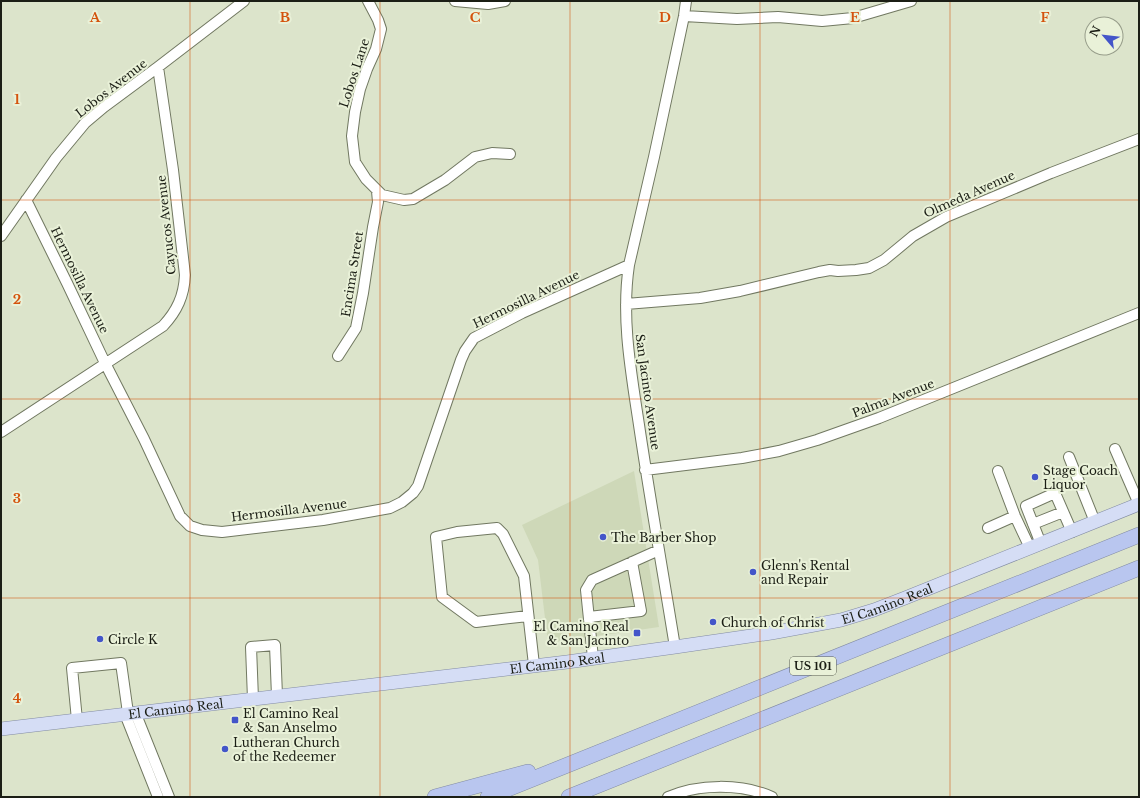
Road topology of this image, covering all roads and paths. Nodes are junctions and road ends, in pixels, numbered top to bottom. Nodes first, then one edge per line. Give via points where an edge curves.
1 (244, 1) edge
2 (368, 1) edge
3 (455, 1) edge
4 (505, 1) edge
5 (686, 1) edge
6 (911, 1) edge
7 (684, 16) junction
8 (158, 67) junction
9 (1139, 139) edge
10 (510, 154) dead end
11 (377, 191) junction
12 (26, 200) junction
13 (1, 236) edge
14 (629, 265) junction
15 (626, 304) junction
16 (1139, 313) edge
17 (338, 356) dead end
18 (105, 363) junction
19 (1, 432) edge
20 (1115, 449) dead end
21 (1069, 457) dead end
22 (645, 470) junction
23 (998, 471) dead end
24 (1139, 504) edge
25 (1063, 512) junction
26 (1016, 516) junction
27 (1095, 522) junction
28 (1033, 524) junction
29 (988, 528) dead end
30 (1072, 532) junction
31 (1139, 535) edge
32 (1035, 546) junction
33 (658, 550) junction
34 (632, 562) junction
35 (1139, 568) edge
36 (528, 616) junction
37 (588, 617) junction
38 (675, 647) junction
39 (593, 658) junction
40 (534, 666) junction
41 (277, 696) junction
42 (253, 699) junction
43 (129, 713) junction
44 (77, 720) junction
45 (1, 729) edge
46 (593, 755) junction
47 (587, 790) junction
48 (158, 797) edge
49 (169, 797) edge
50 (435, 797) edge
51 (488, 797) edge
52 (569, 797) edge
53 (574, 797) edge
54 (668, 797) edge
55 (772, 797) edge

1 - 8 street, Lobos Avenue
2 - 11 street, Lobos Lane via 380,29 376,49 360,89 352,136 355,162
3 - 4 street via 488,4
5 - 7 street, San Jacinto Avenue
6 - 7 street via 853,18 822,21
7 - 14 street, San Jacinto Avenue
8 - 12 street, Lobos Avenue via 85,123
8 - 18 street, Cayucos Avenue via 174,170 185,275 182,298 171,318 163,326
9 - 15 street, Olmeda Avenue via 946,217 913,236 884,260 869,268 830,270 700,298
10 - 11 street, Lobos Lane via 492,152 475,157 445,180 413,199 387,197
11 - 17 street, Encima Street via 378,202 356,328
12 - 13 street, Lobos Avenue
12 - 18 street, Hermosilla Avenue
14 - 15 street, San Jacinto Avenue
14 - 18 street, Hermosilla Avenue via 522,313 474,338 461,360 418,486 402,502 390,508 323,520 222,532 190,526 180,516
15 - 22 street, San Jacinto Avenue via 628,353
16 - 22 street, Palma Avenue via 879,418 817,440 742,458
18 - 19 street, Cayucos Avenue
20 - 24 street
21 - 27 street
22 - 33 street, San Jacinto Avenue
23 - 26 street
24 - 27 main road, El Camino Real
25 - 28 street
25 - 28 street via 1055,493 1026,506
25 - 30 street
26 - 29 street
26 - 32 street
27 - 30 main road, El Camino Real
28 - 32 street
30 - 32 main road, El Camino Real
31 - 46 highway, US 101
32 - 38 main road, El Camino Real via 899,601 841,620
33 - 34 street
33 - 38 street, San Jacinto Avenue
34 - 37 street via 592,580 586,590
34 - 37 street via 641,611
35 - 47 highway, US 101
36 - 36 street via 476,622 442,597 436,537 497,528 503,534 524,576
36 - 40 street
37 - 39 street
38 - 39 main road, El Camino Real
39 - 40 main road, El Camino Real
40 - 41 main road, El Camino Real
41 - 42 main road, El Camino Real
41 - 42 street via 275,645 251,647
42 - 43 main road, El Camino Real
43 - 44 main road, El Camino Real
43 - 44 street via 121,663 72,668
43 - 48 street
43 - 49 street
44 - 45 main road, El Camino Real
46 - 50 highway
46 - 51 highway, US 101
47 - 52 highway, US 101
47 - 53 highway
54 - 55 street via 702,788 730,787 752,789

